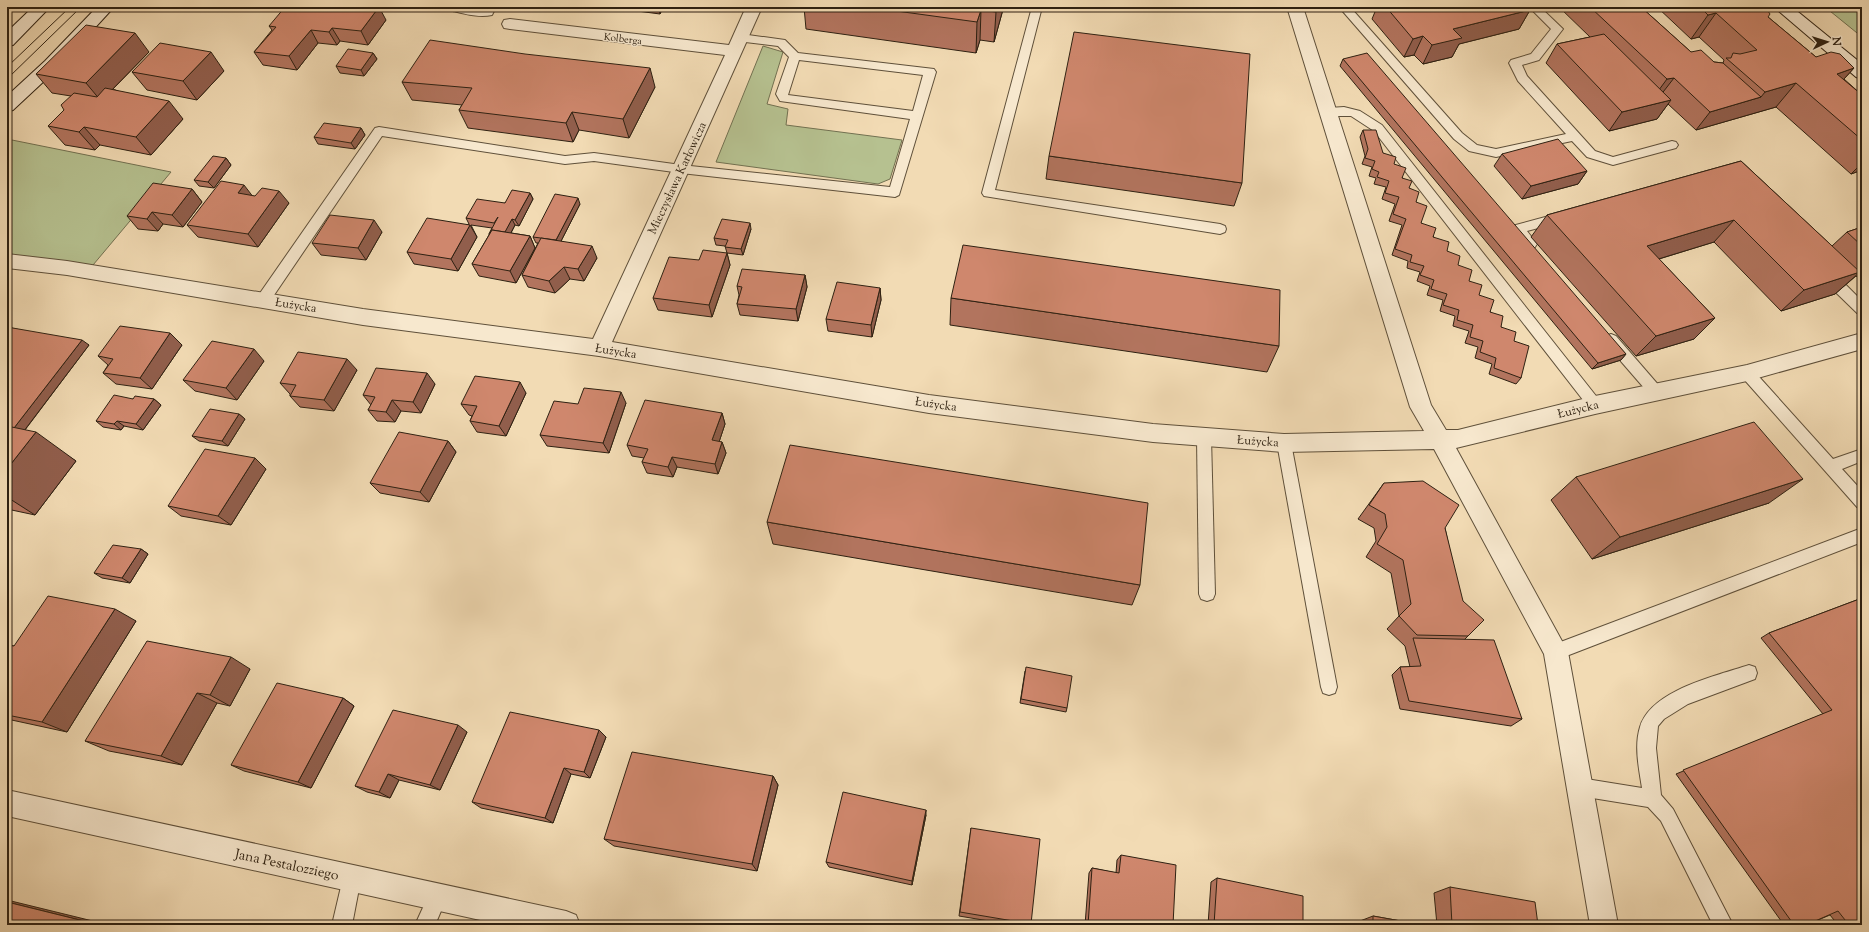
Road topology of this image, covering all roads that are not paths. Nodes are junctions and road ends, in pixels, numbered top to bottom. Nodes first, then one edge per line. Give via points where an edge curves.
1 (42, 7) edge
2 (106, 7) edge
3 (459, 7) edge
4 (754, 7) edge
5 (1037, 7) edge
6 (1295, 7) edge
7 (1344, 7) edge
8 (1534, 7) edge
9 (1782, 7) edge
10 (486, 11) dead end
11 (510, 24) dead end
12 (7, 41) edge
13 (738, 45) junction
14 (794, 56) junction
15 (1862, 73) edge
16 (7, 106) edge
17 (1329, 112) junction
18 (917, 116) junction
19 (1575, 136) junction
20 (1672, 145) dead end
21 (681, 168) junction
22 (1571, 215) edge
23 (1220, 229) dead end
24 (1537, 252) edge
25 (7, 261) edge
26 (1818, 266) edge
27 (263, 300) junction
28 (1862, 309) edge
29 (1602, 329) edge
30 (1862, 341) edge
31 (599, 348) junction
32 (1747, 373) junction
33 (1656, 392) junction
34 (1595, 405) junction
35 (1204, 437) junction
36 (1441, 441) junction
37 (1284, 443) junction
38 (1862, 455) edge
39 (1831, 466) junction
40 (1862, 502) edge
41 (1862, 534) edge
42 (1207, 594) dead end
43 (1556, 652) junction
44 (1749, 673) dead end
45 (1329, 687) dead end
46 (1580, 787) junction
47 (1653, 799) junction
48 (7, 803) edge
49 (352, 878) junction
50 (438, 897) junction
51 (342, 925) edge
52 (425, 925) edge
53 (566, 925) edge
54 (1604, 925) edge
55 (1723, 925) edge

1 - 12 street
2 - 16 street via 51,65
3 - 10 street
4 - 13 street, Mieczysława Karłowicza
5 - 23 lane via 988,193
6 - 17 street
7 - 19 lane via 1458,136 1473,148 1496,153
8 - 19 lane via 1557,29 1535,57 1515,63 1522,78
9 - 15 street
11 - 13 street, Kolberga
13 - 14 lane via 781,43
13 - 21 street, Mieczysława Karłowicza
14 - 18 lane via 782,94 784,98
14 - 18 lane via 930,72
17 - 34 lane via 1344,110 1356,113 1378,128
17 - 36 street via 1421,407
18 - 21 lane via 895,192
19 - 20 lane via 1591,154 1613,160
21 - 27 lane via 594,157 565,160 380,131
21 - 31 street, Mieczysława Karłowicza
22 - 24 lane via 1517,229
25 - 27 street, Łużycka via 67,268
26 - 28 lane
27 - 31 street, Łużycka
29 - 33 lane
30 - 32 street, Łużycka
31 - 35 street, Łużycka via 929,404 1153,433
32 - 33 street, Łużycka
32 - 39 lane
33 - 34 street, Łużycka
34 - 36 street, Łużycka
35 - 37 street, Łużycka
35 - 42 lane
36 - 37 street, Łużycka
36 - 43 street
37 - 45 lane
38 - 39 lane
39 - 40 lane
41 - 43 lane
43 - 46 street
44 - 47 lane via 1671,702 1651,721 1646,747
46 - 47 lane
46 - 54 street
47 - 55 lane via 1667,815
48 - 49 street, Jana Pestalozziego
49 - 50 street, Jana Pestalozziego
49 - 51 lane
50 - 52 lane
50 - 53 street, Jana Pestalozziego

